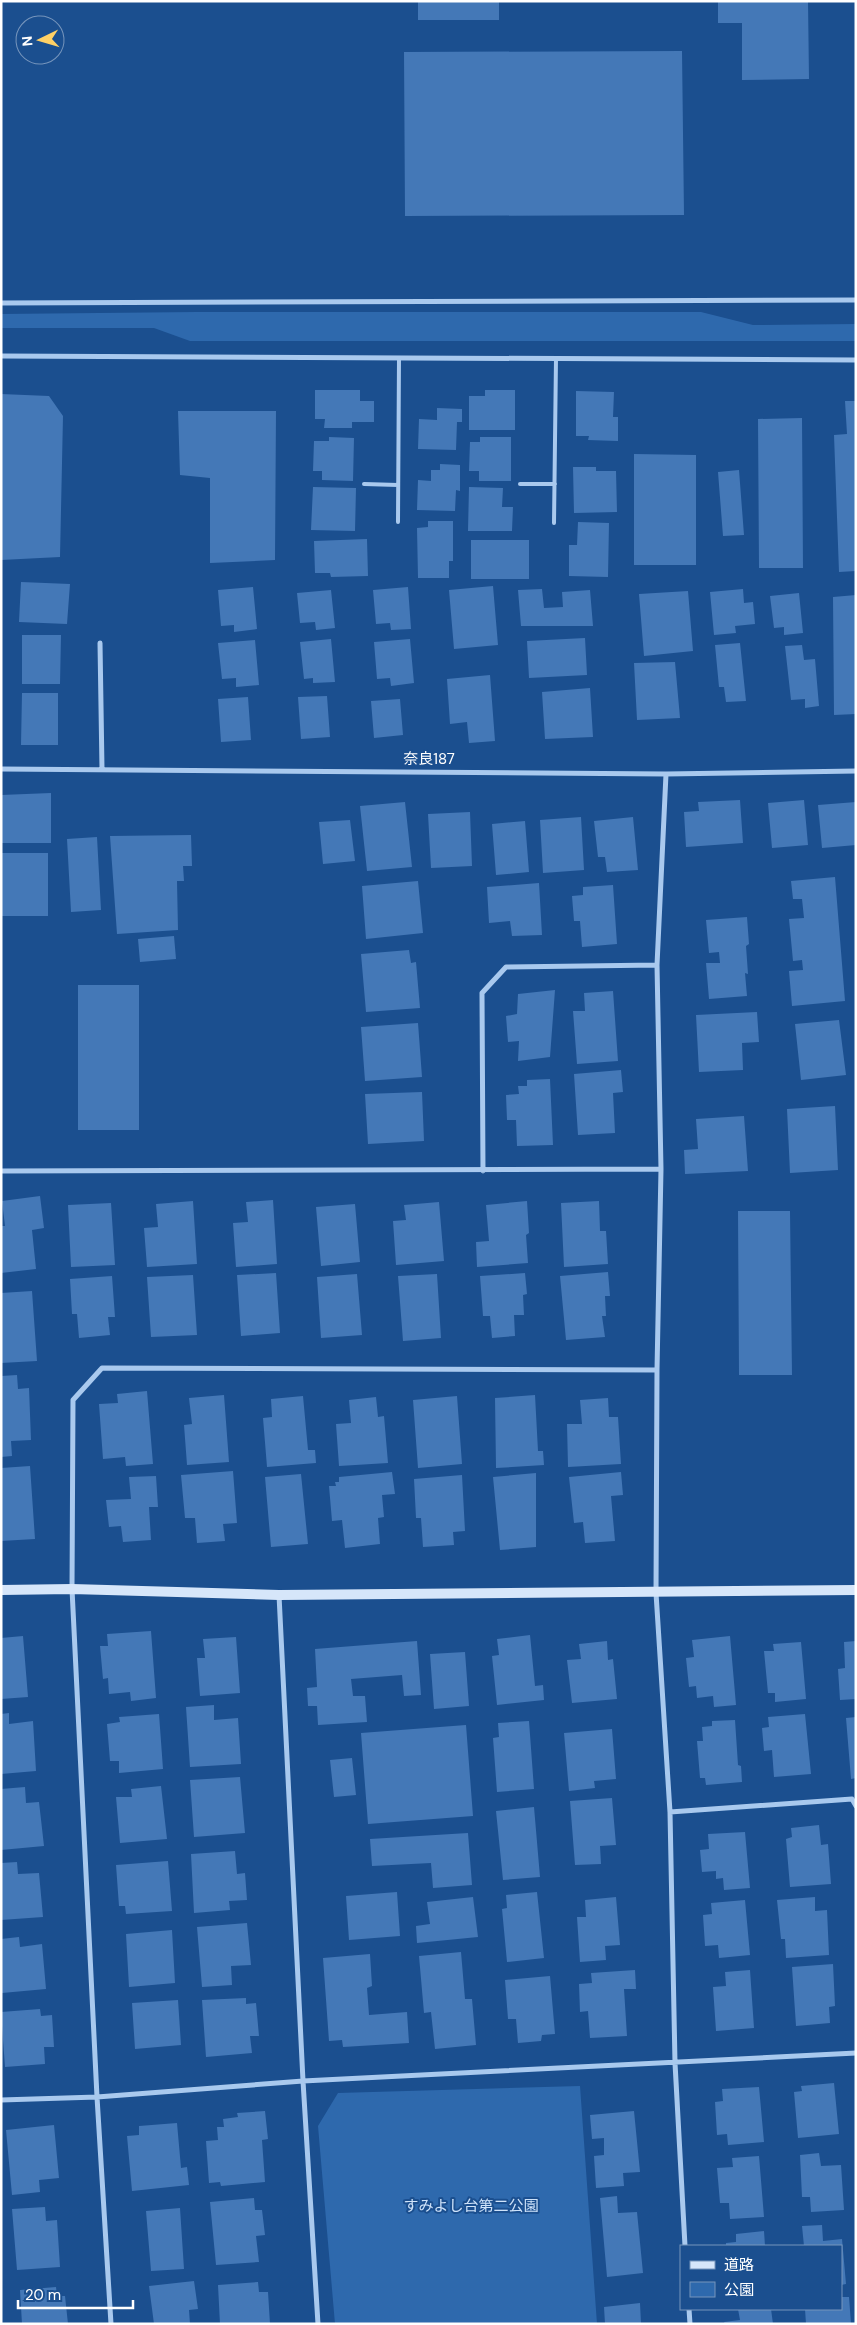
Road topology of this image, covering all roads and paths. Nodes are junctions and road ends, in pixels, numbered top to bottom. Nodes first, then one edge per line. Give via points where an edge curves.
1 (856, 300) edge
2 (1, 303) edge
3 (1, 356) edge
4 (399, 358) junction
5 (556, 358) junction
6 (856, 360) edge
7 (364, 484) dead end
8 (520, 484) dead end
9 (555, 484) junction
10 (398, 485) junction
11 (398, 522) dead end
12 (554, 524) dead end
13 (100, 643) dead end
14 (1, 769) edge
15 (102, 769) junction
16 (856, 771) edge
17 (666, 774) junction
18 (657, 966) junction
19 (661, 1169) junction
20 (1, 1171) edge
21 (483, 1171) junction
22 (657, 1370) junction
23 (72, 1589) junction
24 (1, 1590) edge
25 (856, 1590) edge
26 (656, 1593) junction
27 (279, 1595) junction
28 (856, 1806) edge
29 (670, 1812) junction
30 (856, 2054) edge
31 (676, 2063) junction
32 (303, 2081) junction
33 (97, 2097) junction
34 (1, 2100) edge
35 (685, 2245) edge
36 (689, 2310) edge
37 (111, 2324) edge
38 (318, 2324) edge
39 (690, 2324) edge

1 - 2 street
3 - 4 street
4 - 5 street
4 - 10 lane
5 - 6 street
5 - 9 lane
7 - 10 lane
8 - 9 lane
9 - 12 lane
10 - 11 lane
13 - 15 street
14 - 15 street, 奈良187
15 - 17 street, 奈良187
16 - 17 street, 奈良187
17 - 18 street
18 - 19 street
18 - 21 street via 506,967 482,993
19 - 21 street
19 - 22 street
20 - 21 street
22 - 23 street via 102,1368 73,1400
22 - 26 street
23 - 24 street
23 - 27 street
23 - 33 street
25 - 26 street
26 - 27 street
26 - 29 street
27 - 32 street
28 - 29 street via 852,1799
29 - 31 street
30 - 31 street
31 - 32 street
31 - 35 street
32 - 33 street
32 - 38 street
33 - 34 street
33 - 37 street
36 - 39 street

